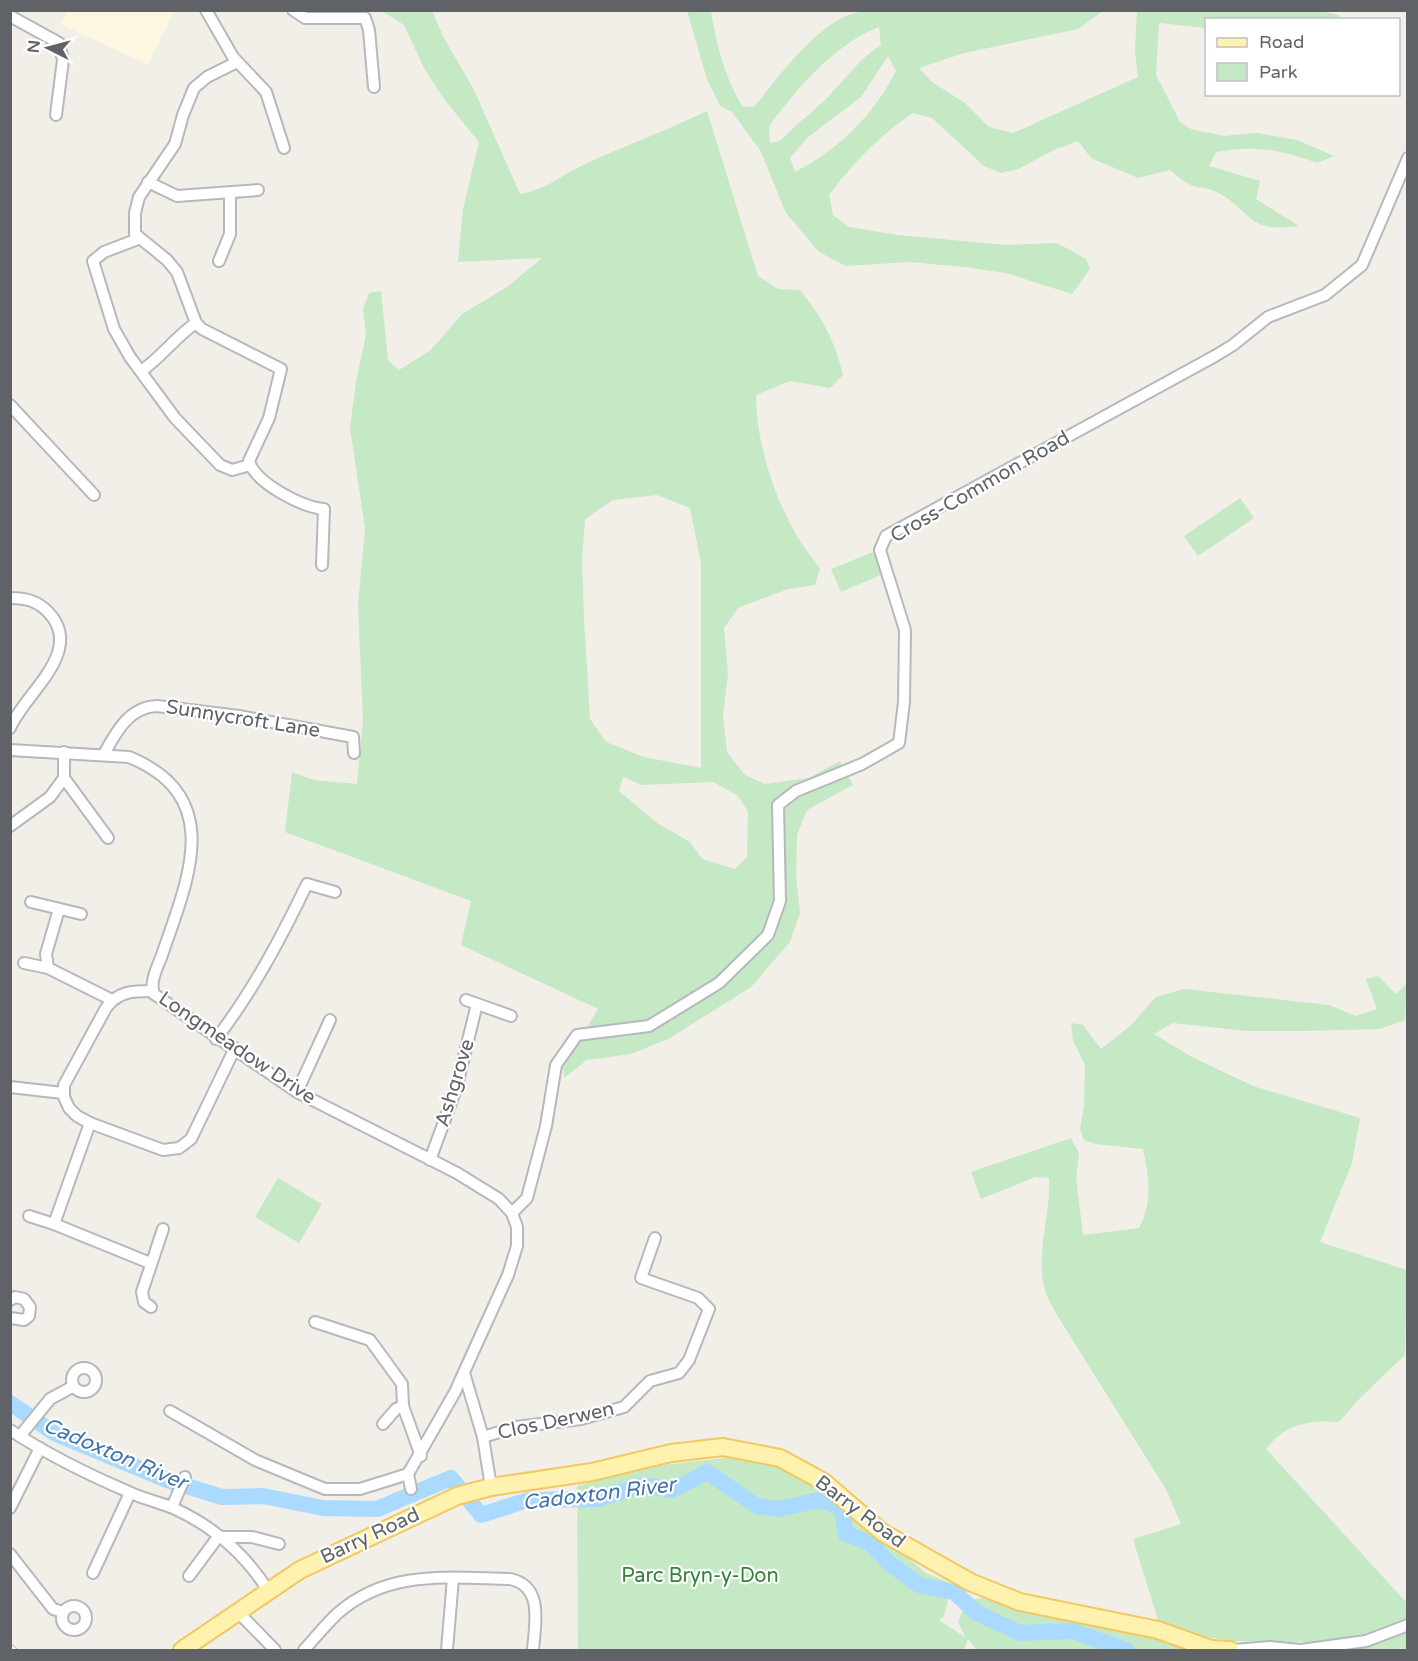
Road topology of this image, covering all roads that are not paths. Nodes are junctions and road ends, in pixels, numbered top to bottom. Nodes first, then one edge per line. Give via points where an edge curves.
1 (293, 10) edge
2 (207, 11) edge
3 (10, 16) edge
4 (237, 62) junction
5 (374, 87) dead end
6 (56, 115) dead end
7 (284, 147) dead end
8 (1407, 158) edge
9 (148, 182) junction
10 (258, 190) dead end
11 (230, 194) junction
12 (138, 239) junction
13 (219, 261) dead end
14 (196, 323) junction
15 (141, 371) junction
16 (10, 405) edge
17 (250, 465) junction
18 (94, 495) dead end
19 (322, 565) dead end
20 (10, 598) edge
21 (10, 728) edge
22 (10, 750) edge
23 (64, 752) junction
24 (354, 753) dead end
25 (104, 754) junction
26 (64, 778) junction
27 (10, 826) edge
28 (108, 838) dead end
29 (335, 892) dead end
30 (31, 902) dead end
31 (59, 909) junction
32 (81, 914) dead end
33 (24, 963) dead end
34 (48, 968) junction
35 (153, 991) junction
36 (112, 1000) junction
37 (466, 1000) dead end
38 (477, 1004) junction
39 (511, 1016) dead end
40 (330, 1020) dead end
41 (216, 1039) junction
42 (235, 1048) junction
43 (10, 1087) edge
44 (297, 1092) junction
45 (63, 1093) junction
46 (90, 1123) junction
47 (430, 1160) junction
48 (512, 1213) junction
49 (29, 1216) dead end
50 (54, 1224) junction
51 (163, 1229) dead end
52 (655, 1238) dead end
53 (150, 1263) junction
54 (10, 1300) edge
55 (151, 1307) dead end
56 (10, 1318) edge
57 (315, 1322) dead end
58 (464, 1373) junction
59 (72, 1387) dead end
60 (404, 1406) junction
61 (170, 1411) dead end
62 (382, 1424) dead end
63 (15, 1433) edge
64 (483, 1437) junction
65 (40, 1448) junction
66 (421, 1456) junction
67 (408, 1474) junction
68 (185, 1477) dead end
69 (491, 1486) junction
70 (411, 1489) dead end
71 (130, 1493) junction
72 (172, 1507) junction
73 (10, 1508) edge
74 (218, 1537) junction
75 (279, 1544) dead end
76 (10, 1554) edge
77 (93, 1573) dead end
78 (189, 1576) dead end
79 (453, 1578) junction
80 (269, 1592) junction
81 (237, 1611) junction
82 (63, 1612) dead end
83 (1407, 1625) edge
84 (1268, 1649) edge
85 (182, 1650) edge
86 (275, 1650) edge
87 (304, 1650) edge
88 (447, 1650) edge
89 (533, 1650) edge
90 (1213, 1650) edge
91 (1232, 1650) edge
92 (1300, 1650) edge

1 - 5 street via 305,18 364,18
2 - 4 street
3 - 6 street via 59,43 63,60
4 - 7 street via 266,92
4 - 9 street via 194,88 175,144
8 - 48 street, Cross-Common Road via 1362,266 1325,295 1268,317 1215,356 886,536 880,550 905,630 899,743 862,764 796,791 778,805 780,901 768,935 719,983 649,1026 576,1035 556,1065 536,1173 527,1198
9 - 11 street via 177,196
9 - 12 street via 135,213
10 - 11 street
11 - 13 street via 230,234
12 - 14 street via 177,272
12 - 15 street via 96,256 92,263 114,329
14 - 15 street
14 - 17 street via 281,369 269,418 250,456
15 - 17 street via 175,418 219,465 232,470
16 - 18 street
17 - 19 street via 295,501 324,509
20 - 21 street via 41,606 53,618 59,646 51,669
22 - 23 street, Longmeadow Drive
23 - 25 street, Longmeadow Drive
23 - 26 street
24 - 25 street, Sunnycroft Lane via 353,737 157,706 130,715
25 - 35 street, Longmeadow Drive via 142,762 165,780 180,799 190,824 194,849 191,867
26 - 27 street via 50,798
26 - 28 street
29 - 41 street via 306,884 276,946 240,1008
30 - 31 street
31 - 32 street
31 - 34 street via 46,954
33 - 34 street
34 - 36 street
35 - 36 street via 130,991
35 - 41 street, Longmeadow Drive
36 - 45 street via 68,1077
37 - 38 street
38 - 39 street
38 - 47 street, Ashgrove via 456,1089
40 - 44 street
41 - 42 street, Longmeadow Drive
42 - 44 street, Longmeadow Drive
42 - 46 street via 191,1139 179,1148 163,1150
43 - 45 street
44 - 47 street, Longmeadow Drive
45 - 46 street via 69,1108
46 - 50 street
47 - 48 street, Longmeadow Drive via 499,1199
48 - 58 street via 518,1236 514,1259
49 - 50 street
50 - 53 street
51 - 53 street
52 - 64 street, Clos Derwen via 641,1278 698,1298 709,1309 689,1360 679,1373 650,1381 624,1407 609,1413 516,1427
53 - 55 street via 142,1295
54 - 56 street via 24,1299 30,1308 24,1320
57 - 60 street via 370,1340 402,1384
58 - 64 street
58 - 66 street
59 - 63 street via 50,1399
60 - 62 street
60 - 66 street
61 - 67 street via 255,1460 325,1489 360,1489
63 - 65 street
64 - 69 street
65 - 71 street
65 - 73 street
66 - 67 street
67 - 70 street
68 - 72 street
69 - 80 main road, Barry Road via 464,1493 300,1570
69 - 90 main road, Barry Road via 723,1447 780,1458 824,1482 882,1532 970,1582 1020,1602 1158,1630
71 - 72 street
71 - 77 street
72 - 74 street
74 - 75 street
74 - 78 street
74 - 80 street via 255,1569
76 - 82 street via 54,1610
79 - 87 street via 415,1578 372,1591 340,1612
79 - 88 street
79 - 89 street via 510,1579 529,1589 535,1602
80 - 81 main road, Barry Road
81 - 85 main road, Barry Road
81 - 86 street
83 - 92 street via 1366,1641
84 - 91 street
84 - 92 street
90 - 91 main road, Barry Road

